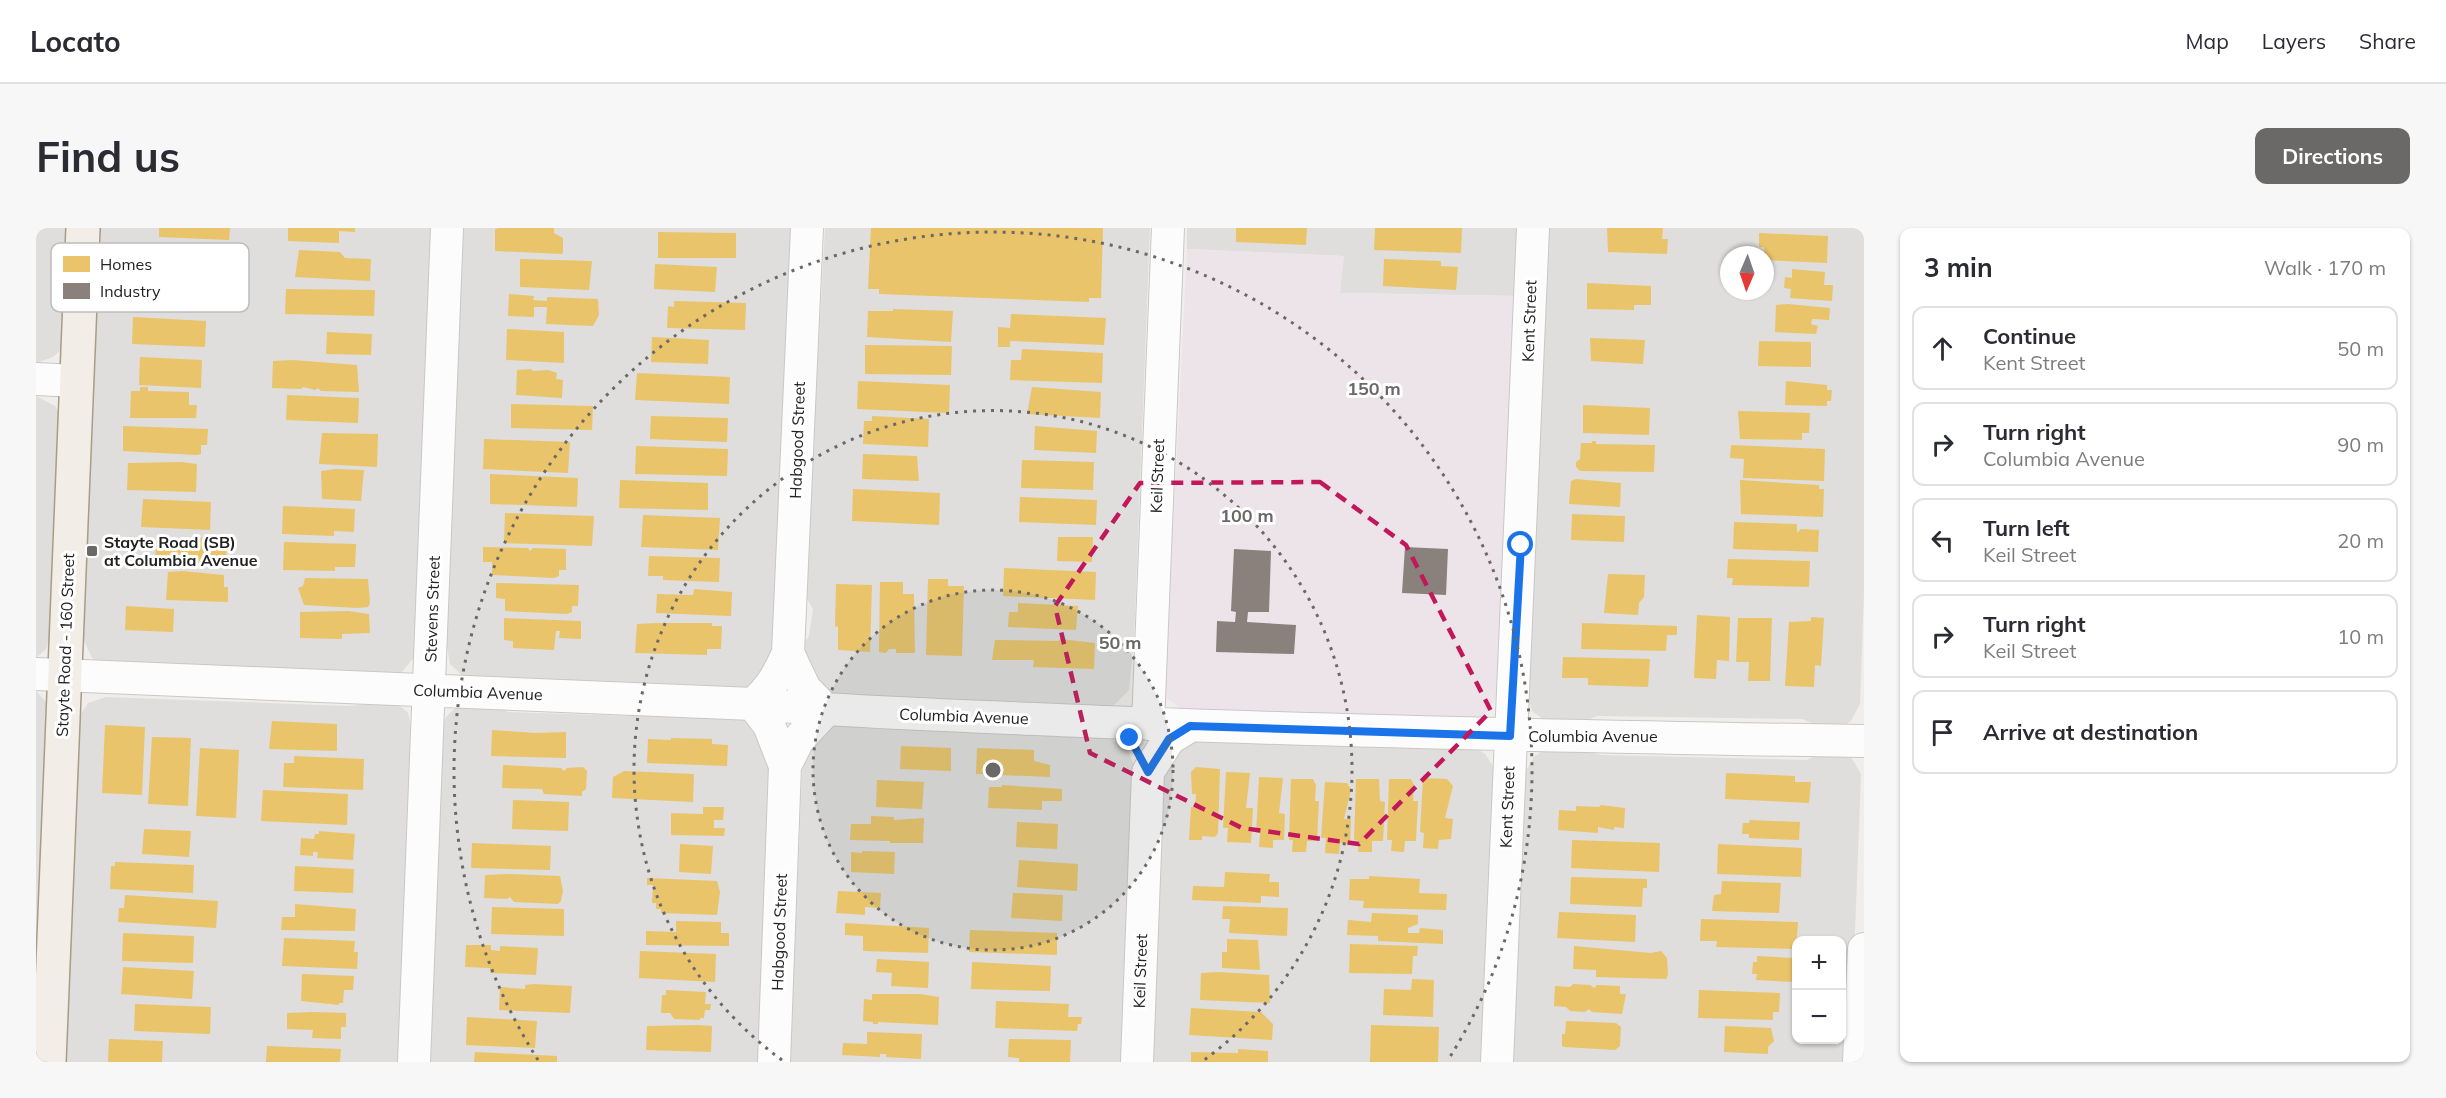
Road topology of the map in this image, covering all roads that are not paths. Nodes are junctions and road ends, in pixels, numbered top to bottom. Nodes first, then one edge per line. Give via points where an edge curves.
1 (83, 228) edge
2 (447, 228) edge
3 (807, 228) edge
4 (1168, 228) edge
5 (1533, 228) edge
6 (83, 243) edge
7 (80, 312) edge
8 (36, 380) edge
9 (78, 381) junction
10 (788, 653) junction
11 (50, 675) edge
12 (429, 690) junction
13 (753, 704) junction
14 (826, 710) junction
15 (1110, 722) junction
16 (1148, 724) junction
17 (1190, 726) junction
18 (1510, 736) junction
19 (1864, 741) edge
20 (785, 766) junction
21 (1148, 772) junction
22 (1864, 949) edge
23 (49, 1062) edge
24 (414, 1062) edge
25 (774, 1062) edge
26 (1137, 1062) edge
27 (1497, 1062) edge
28 (1860, 1062) edge

1 - 6 main road, Stayte Road - 160 Street
2 - 12 street, Stevens Street
3 - 10 street, Habgood Street
4 - 16 street, Keil Street
5 - 18 street, Kent Street
7 - 9 main road, Stayte Road - 160 Street
8 - 9 street
9 - 11 main road, Stayte Road - 160 Street
10 - 13 street, Habgood Street via 777,678
10 - 14 street, Habgood Street via 805,689
11 - 12 street, Columbia Avenue
11 - 23 main road, Stayte Road - 160 Street
12 - 13 street, Columbia Avenue
12 - 24 street, Stevens Street
13 - 14 street, Columbia Avenue
13 - 20 street, Habgood Street via 769,725
14 - 15 street, Columbia Avenue
14 - 20 street, Habgood Street via 798,740
15 - 16 street, Columbia Avenue
15 - 21 street via 1130,738
16 - 17 street, Columbia Avenue
17 - 18 street, Columbia Avenue
17 - 21 street via 1169,739
18 - 19 street, Columbia Avenue
18 - 27 street, Kent Street
20 - 25 street, Habgood Street
21 - 26 street, Keil Street
22 - 28 street

